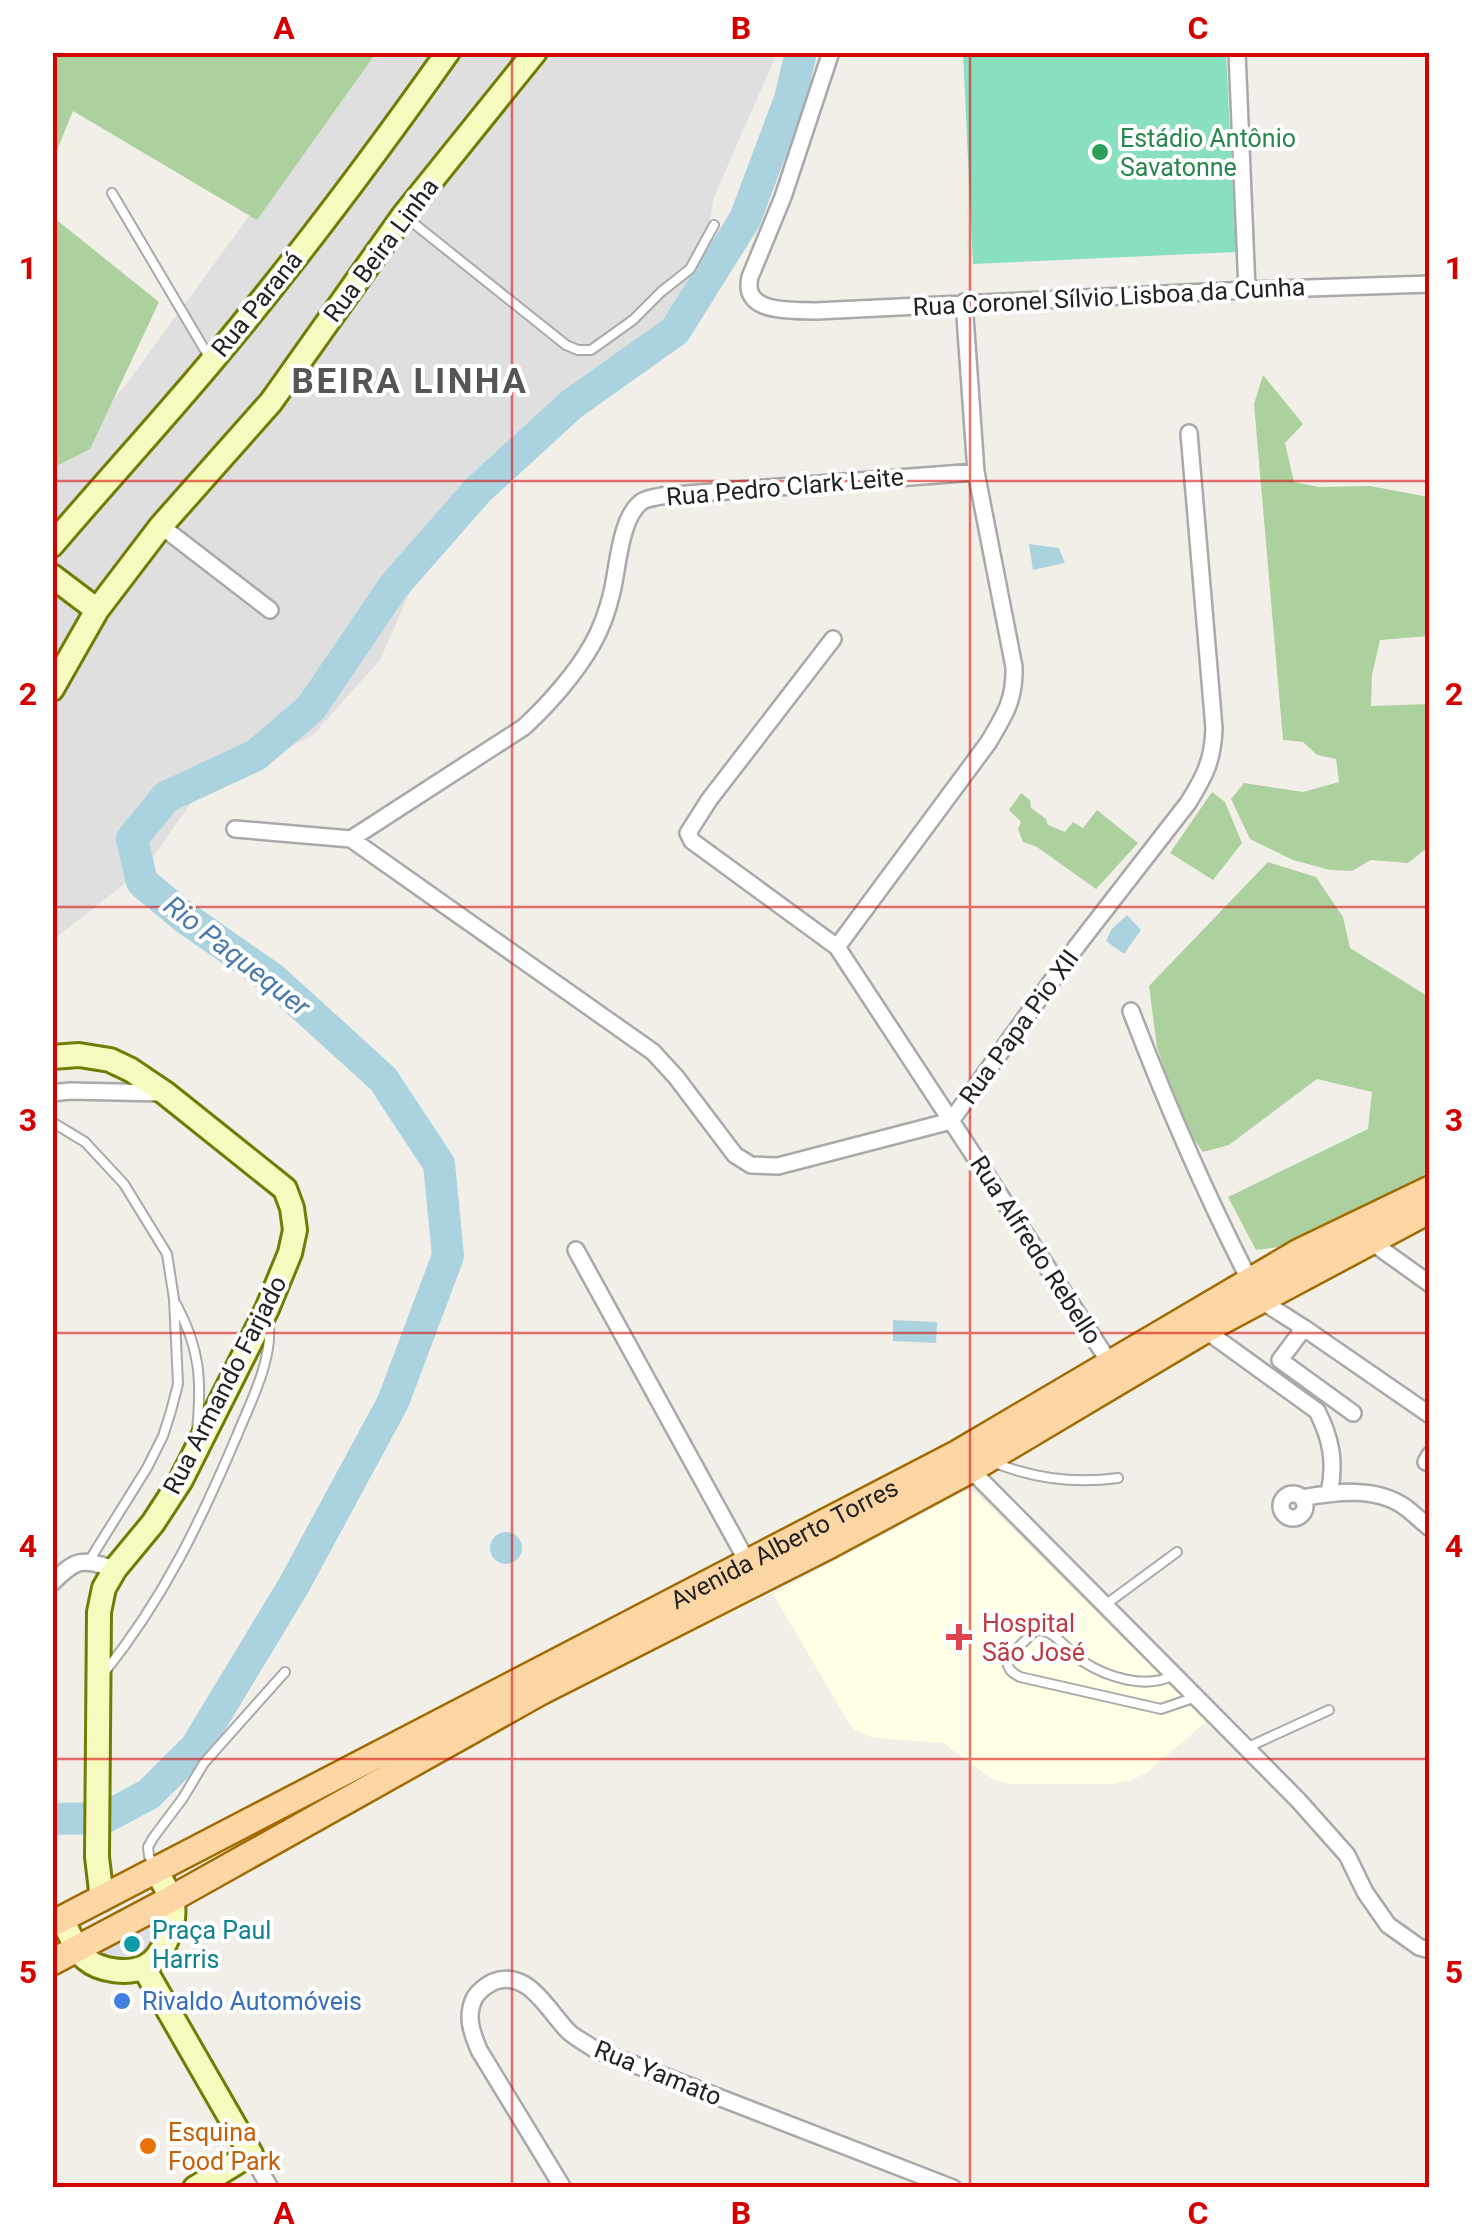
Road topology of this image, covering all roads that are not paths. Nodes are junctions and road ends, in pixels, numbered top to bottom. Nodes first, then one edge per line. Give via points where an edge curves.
1 (448, 52) edge
2 (534, 52) edge
3 (831, 52) edge
4 (1237, 52) edge
5 (112, 192) dead end
6 (404, 216) junction
7 (714, 225) dead end
8 (1430, 284) edge
9 (1247, 290) junction
10 (964, 302) junction
11 (212, 361) junction
12 (1189, 432) dead end
13 (976, 472) junction
14 (161, 526) junction
15 (52, 545) edge
16 (52, 576) edge
17 (96, 610) junction
18 (270, 610) dead end
19 (833, 639) dead end
20 (52, 689) edge
21 (235, 829) dead end
22 (351, 840) junction
23 (837, 947) junction
24 (1131, 1011) dead end
25 (52, 1057) edge
26 (52, 1092) edge
27 (165, 1093) junction
28 (951, 1121) junction
29 (52, 1122) edge
30 (1430, 1189) edge
31 (1430, 1210) edge
32 (1370, 1240) junction
33 (576, 1250) dead end
34 (1430, 1284) edge
35 (1255, 1291) junction
36 (174, 1299) junction
37 (267, 1309) junction
38 (1304, 1328) junction
39 (1205, 1330) junction
40 (1110, 1363) junction
41 (1353, 1413) dead end
42 (1430, 1415) edge
43 (194, 1454) junction
44 (971, 1461) junction
45 (1118, 1478) dead end
46 (1329, 1493) junction
47 (1302, 1498) dead end
48 (1430, 1528) edge
49 (1177, 1552) dead end
50 (88, 1562) junction
51 (748, 1564) junction
52 (116, 1569) junction
53 (52, 1583) edge
54 (1104, 1606) junction
55 (285, 1672) dead end
56 (1174, 1675) junction
57 (98, 1680) junction
58 (1196, 1697) junction
59 (1329, 1710) dead end
60 (1246, 1748) junction
61 (156, 1870) junction
62 (102, 1898) junction
63 (171, 1899) junction
64 (57, 1922) edge
65 (78, 1950) junction
66 (1430, 1950) edge
67 (52, 1962) edge
68 (144, 1968) junction
69 (251, 2154) junction
70 (195, 2188) edge
71 (270, 2188) edge
72 (563, 2188) edge
73 (954, 2188) edge

1 - 11 street, Rua Paraná
2 - 6 street, Rua Beira Linha
3 - 10 street, Rua Coronel Sílvio Lisboa da Cunha via 748,288 756,303 788,310
4 - 9 street
5 - 11 lane
6 - 7 lane via 578,350 591,350 634,320 690,269
6 - 14 street, Rua Beira Linha via 272,402
8 - 9 street, Rua Coronel Sílvio Lisboa da Cunha
9 - 10 street, Rua Coronel Sílvio Lisboa da Cunha
10 - 13 street
11 - 15 street, Rua Paraná
12 - 28 street, Rua Papa Pio XII via 1213,753 1188,803
13 - 22 street, Rua Pedro Clark Leite via 642,500 632,512 592,644 544,709
13 - 23 street via 1015,688 988,742
14 - 17 street, Rua Beira Linha
14 - 18 street
16 - 17 street
17 - 20 street, Rua Beira Linha
19 - 23 street, Rua Alfredo Rebello via 688,833
21 - 22 street, Rua Papa Pio XII
22 - 28 street, Rua Papa Pio XII via 653,1052 735,1155 751,1164 778,1166
23 - 28 street, Rua Alfredo Rebello
24 - 35 street
25 - 27 street, Rua Armando Farjado via 110,1060
26 - 27 street
27 - 37 street, Rua Armando Farjado via 285,1189 295,1230
28 - 40 street, Rua Alfredo Rebello
29 - 36 lane via 86,1142 124,1184 167,1254
30 - 35 main road, Avenida Alberto Torres via 1299,1252
31 - 32 main road, Avenida Alberto Torres
32 - 34 street
32 - 35 main road, Avenida Alberto Torres
33 - 51 street
35 - 38 street
35 - 39 main road, Avenida Alberto Torres
35 - 40 main road, Avenida Alberto Torres
36 - 43 lane via 199,1360
36 - 50 lane via 178,1384 164,1436
37 - 43 street, Rua Armando Farjado
37 - 57 lane via 271,1344 216,1486 177,1566
38 - 41 street via 1280,1360
38 - 42 street
39 - 44 main road, Avenida Alberto Torres
39 - 46 street via 1316,1411 1332,1451
40 - 44 main road, Avenida Alberto Torres
43 - 52 street, Rua Armando Farjado via 153,1524
44 - 45 lane via 1065,1481
44 - 51 main road, Avenida Alberto Torres via 830,1518
44 - 54 street
44 - 63 main road, Avenida Alberto Torres via 830,1545 542,1691
46 - 47 street
46 - 48 street via 1402,1504
49 - 54 lane
50 - 52 street
50 - 53 street via 71,1565
51 - 61 main road, Avenida Alberto Torres
52 - 57 street, Rua Armando Farjado via 99,1612
54 - 56 street
55 - 61 lane via 204,1763 153,1838 148,1856
56 - 58 street
56 - 58 lane via 1140,1682 1110,1675 1041,1629 1007,1658 1020,1677 1161,1709
57 - 62 street, Rua Armando Farjado via 96,1857
58 - 60 street
59 - 60 lane
60 - 66 street via 1347,1855 1388,1925
61 - 62 main road, Avenida Alberto Torres
61 - 63 street
62 - 64 main road, Avenida Alberto Torres
63 - 65 main road, Avenida Alberto Torres
63 - 68 street via 167,1939
64 - 65 street
65 - 67 main road, Avenida Alberto Torres
65 - 68 street via 106,1969
68 - 69 street
69 - 70 street
69 - 71 street
72 - 73 street, Rua Yamato via 469,2028 476,1997 488,1984 504,1979 528,1986 568,2032 594,2049

